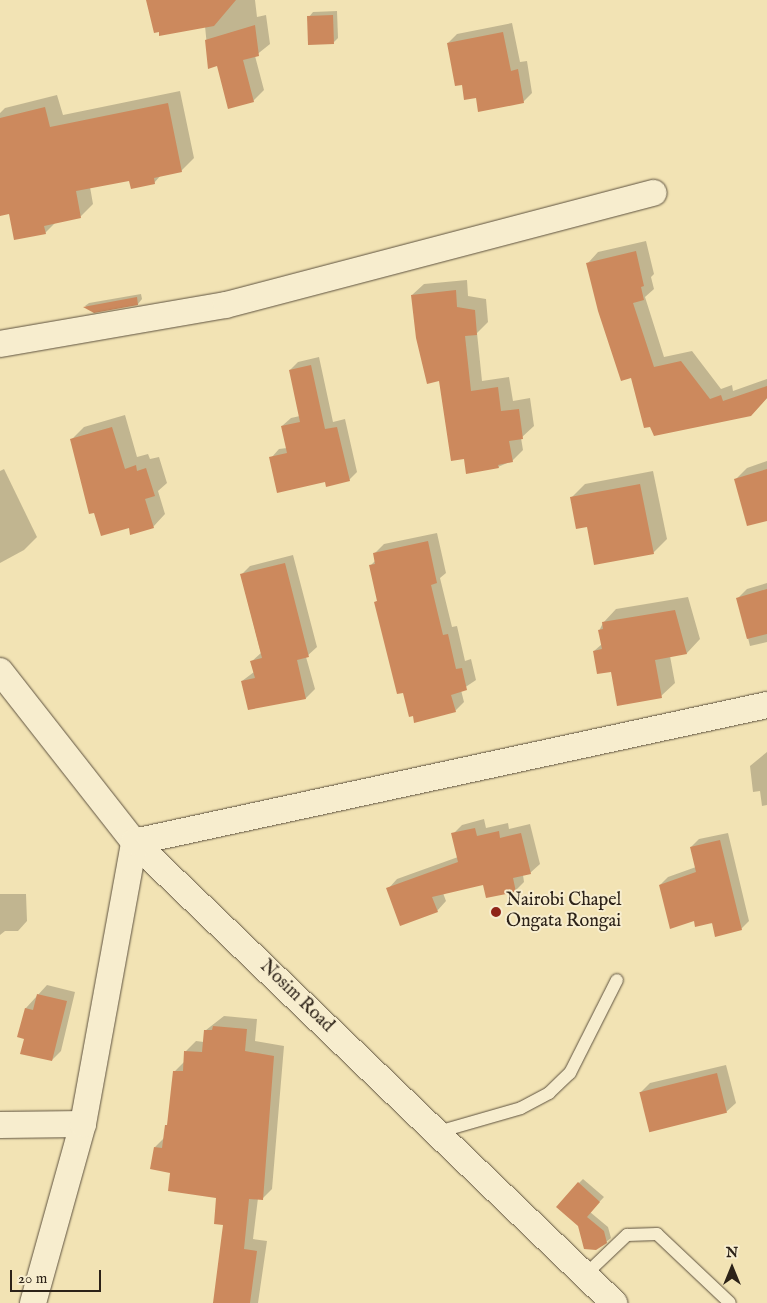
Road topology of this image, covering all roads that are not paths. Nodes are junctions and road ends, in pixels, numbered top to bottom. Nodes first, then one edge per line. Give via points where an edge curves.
1 (654, 193) dead end
2 (0, 344) edge
3 (0, 671) edge
4 (767, 706) edge
5 (134, 842) junction
6 (617, 980) dead end
7 (83, 1124) junction
8 (0, 1125) edge
9 (438, 1132) junction
10 (586, 1274) junction
11 (33, 1303) edge
12 (614, 1303) edge
13 (730, 1303) edge

1 - 2 street via 226,305
3 - 5 street, Nosim Road
4 - 5 street
5 - 7 street
5 - 9 street, Nosim Road
6 - 9 lane via 570,1073 549,1093 521,1108
7 - 8 street
7 - 11 street
9 - 10 street, Nosim Road
10 - 12 street, Nosim Road
10 - 13 lane via 627,1235 657,1234

